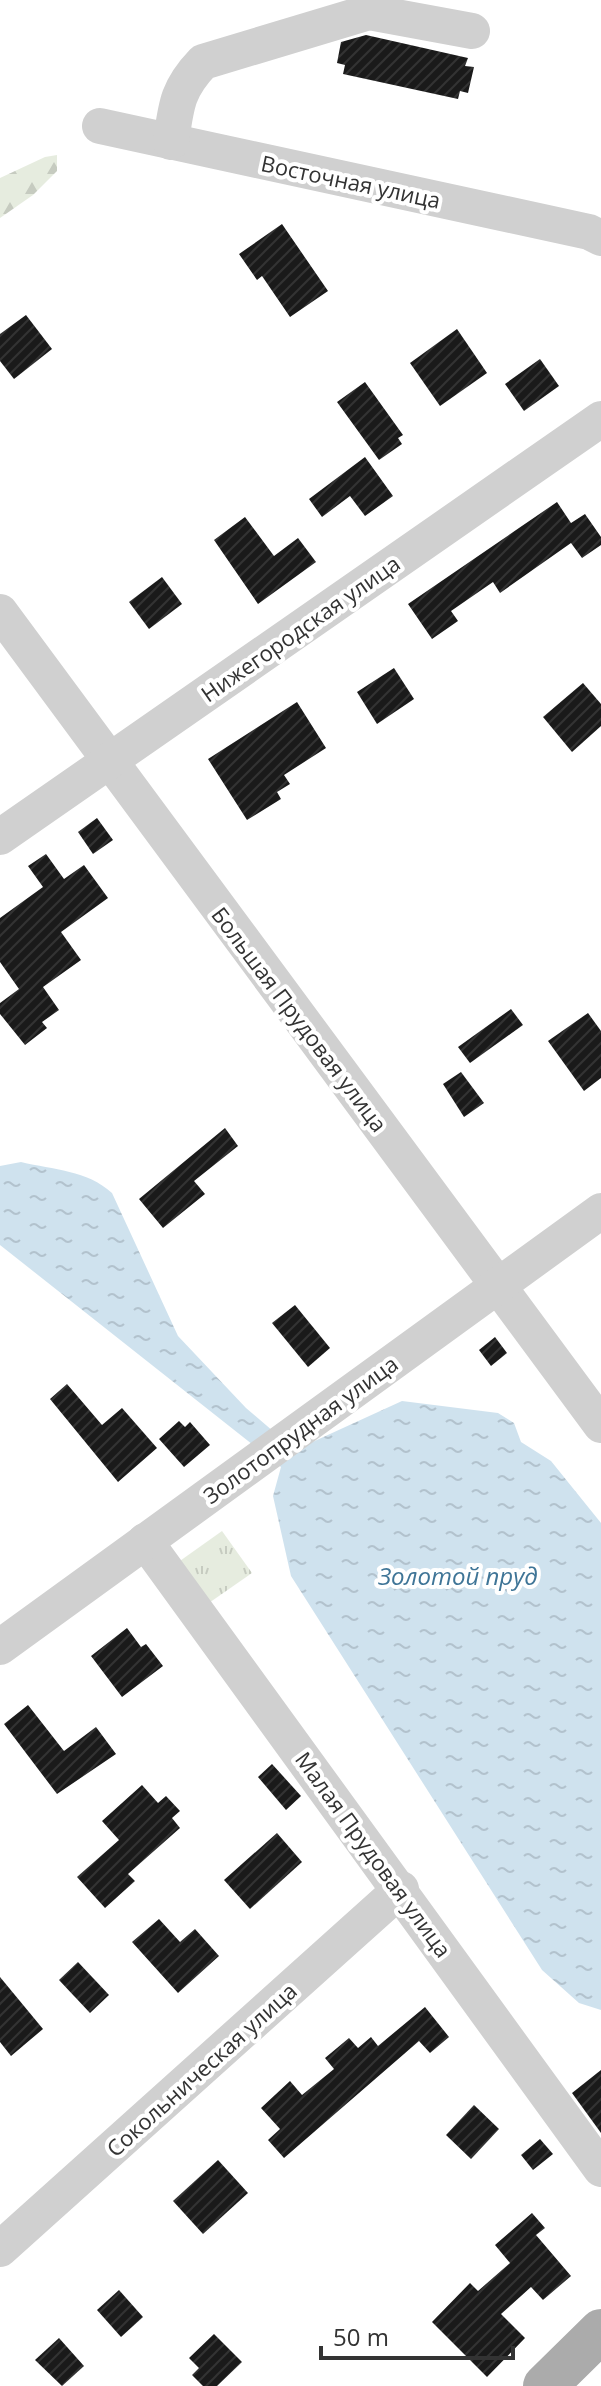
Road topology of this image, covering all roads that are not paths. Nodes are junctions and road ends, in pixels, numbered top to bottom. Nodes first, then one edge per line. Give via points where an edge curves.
1 (472, 31) dead end
2 (100, 126) dead end
3 (171, 142) junction
4 (597, 230) edge
5 (601, 419) edge
6 (0, 612) edge
7 (108, 761) junction
8 (0, 837) edge
9 (601, 1211) edge
10 (498, 1285) junction
11 (601, 1425) edge
12 (145, 1541) junction
13 (0, 1647) edge
14 (401, 1889) junction
15 (601, 2169) edge
16 (0, 2249) edge
17 (601, 2331) edge
18 (545, 2386) edge

1 - 3 street via 369,12 203,62 184,82
2 - 3 street, Восточная улица
3 - 4 street, Восточная улица
5 - 7 street, Нижегородская улица
6 - 7 street, Большая Прудовая улица
7 - 8 street, Нижегородская улица
7 - 10 street, Большая Прудовая улица
9 - 10 street, Золотопрудная улица
10 - 11 street, Большая Прудовая улица
10 - 12 street, Золотопрудная улица
12 - 13 street, Золотопрудная улица
12 - 14 street, Малая Прудовая улица
14 - 15 street, Малая Прудовая улица
14 - 16 street, Сокольническая улица
17 - 18 main road

